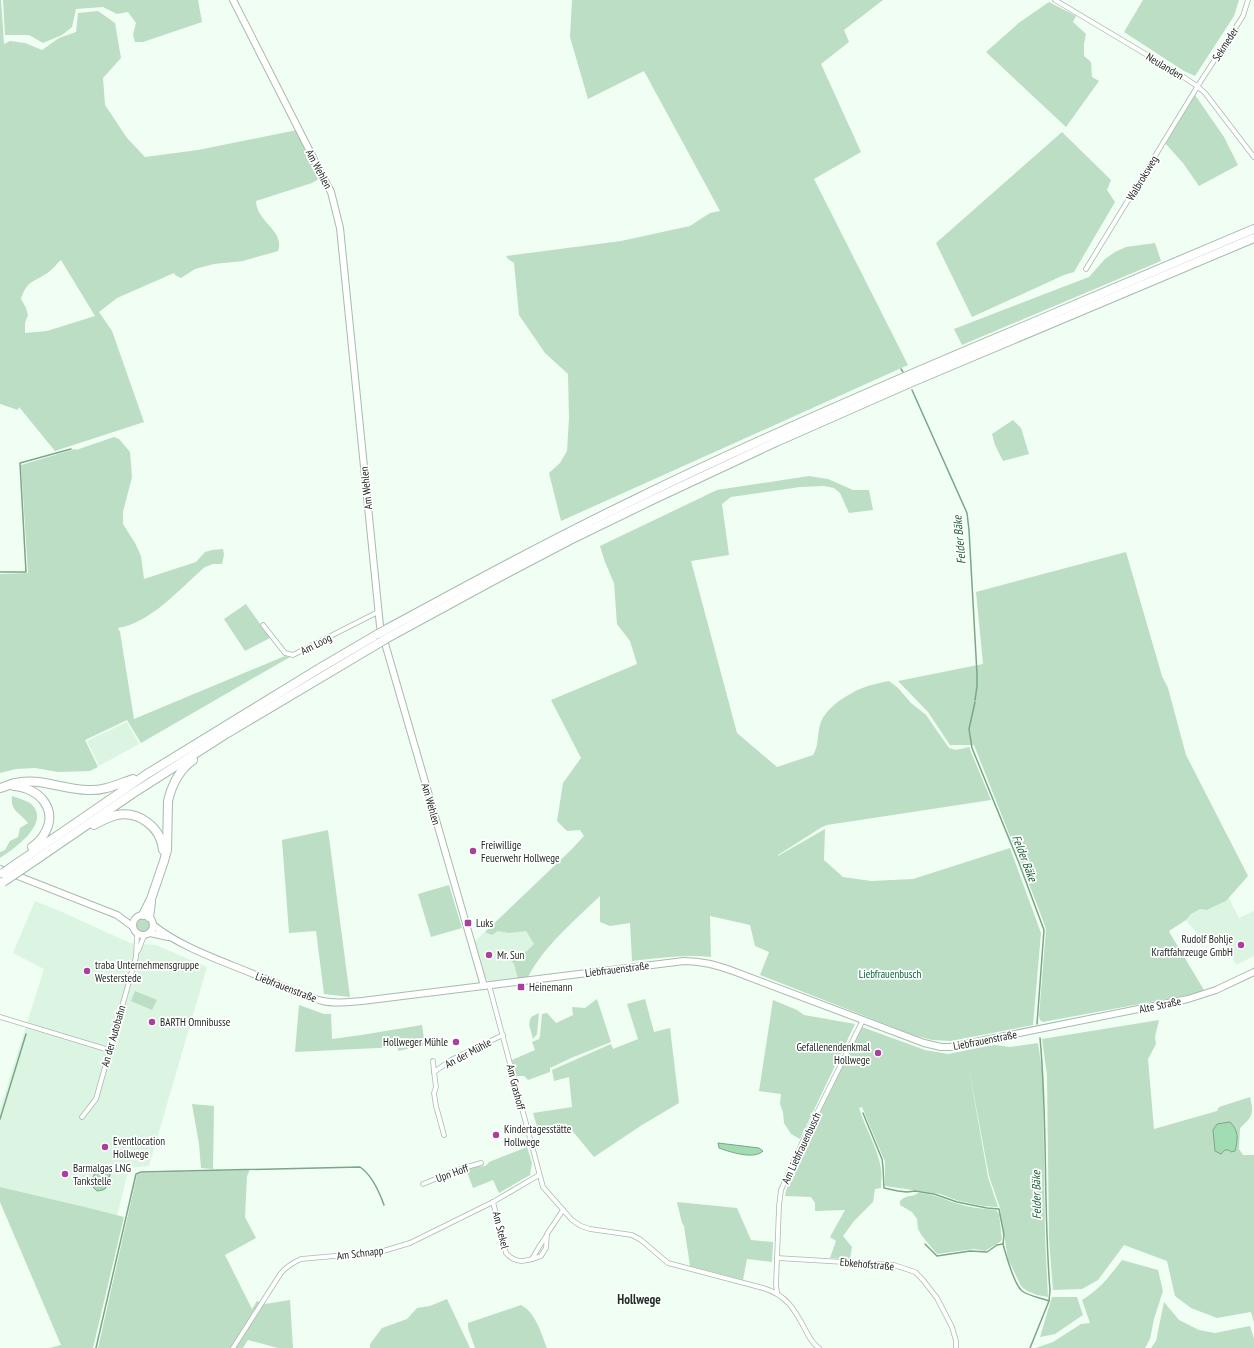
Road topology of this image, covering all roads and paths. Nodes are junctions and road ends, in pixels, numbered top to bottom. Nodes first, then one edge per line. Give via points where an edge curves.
1 (233, 0) edge
2 (1055, 0) edge
3 (1248, 0) edge
4 (1197, 86) junction
5 (1254, 157) edge
6 (1254, 229) edge
7 (1254, 238) edge
8 (1086, 269) dead end
9 (378, 612) junction
10 (263, 625) dead end
11 (388, 633) junction
12 (379, 638) junction
13 (226, 734) junction
14 (146, 774) junction
15 (2, 787) edge
16 (71, 835) junction
17 (164, 861) junction
18 (19, 867) junction
19 (0, 869) edge
20 (1, 881) edge
21 (117, 915) junction
22 (142, 917) junction
23 (153, 925) junction
24 (132, 926) junction
25 (137, 934) junction
26 (147, 934) junction
27 (169, 937) junction
28 (137, 951) junction
29 (1254, 972) edge
30 (486, 986) junction
31 (0, 1017) edge
32 (863, 1020) junction
33 (1062, 1025) joint
34 (503, 1035) junction
35 (109, 1050) junction
36 (433, 1061) dead end
37 (434, 1072) junction
38 (82, 1117) dead end
39 (444, 1135) dead end
40 (481, 1163) dead end
41 (539, 1175) junction
42 (423, 1184) dead end
43 (493, 1202) junction
44 (562, 1210) junction
45 (548, 1234) junction
46 (777, 1258) junction
47 (532, 1259) junction
48 (776, 1285) junction
49 (769, 1289) junction
50 (777, 1292) junction
51 (816, 1347) edge
52 (233, 1348) edge
53 (956, 1348) edge

1 - 9 street, Am Wehlen via 331,192 340,228
2 - 4 street, Neulanden
3 - 4 street, Sekmeder via 1243,16
4 - 5 street, Neulanden
4 - 8 street, Walbroksweg
6 - 11 highway via 772,435 641,496 491,572
7 - 11 highway via 776,442 570,540
9 - 10 street, Am Loog via 293,655 285,653
9 - 30 street, Am Wehlen
11 - 12 highway, bridge
12 - 13 highway
12 - 14 highway via 320,668
13 - 16 highway
13 - 17 highway via 221,743 190,762 172,785 168,801 167,850
14 - 15 highway via 99,790 28,782
14 - 18 highway
15 - 18 highway via 21,787 30,790 42,798 48,810 49,823 43,837 21,856
16 - 17 highway via 116,815 130,815 148,823 158,834 163,846
16 - 18 highway
17 - 22 highway via 151,900
18 - 20 highway, bridge
19 - 21 street
21 - 22 street
21 - 24 street
22 - 23 street via 153,922
22 - 24 street
23 - 26 street
23 - 27 street, Liebfrauenstraße
24 - 25 street
25 - 26 street
25 - 28 street, An der Autobahn
26 - 27 street, Liebfrauenstraße
26 - 28 street, An der Autobahn
27 - 30 street, Liebfrauenstraße via 323,1001 340,1003
28 - 35 street, An der Autobahn
29 - 33 street, Alte Straße via 1199,996
30 - 32 street, Liebfrauenstraße via 694,961 727,969
30 - 34 street, Am Grashoff
31 - 35 street
32 - 33 street, Liebfrauenstraße via 924,1043 950,1047
32 - 46 street, Am Liebfrauenbusch via 781,1190
34 - 37 street, An der Mühle via 451,1060
34 - 41 street, Am Grashoff
35 - 38 street, An der Autobahn via 96,1099
36 - 37 street, An der Mühle
37 - 39 street, An der Mühle via 436,1106
40 - 42 street, Upn Hoff
41 - 43 street, Am Schnapp
41 - 44 street, Am Grashoff via 543,1187
43 - 47 street, Am Stekel via 506,1253 511,1259 518,1261
43 - 52 street, Am Schnapp via 416,1240 380,1252 301,1259 293,1262 281,1273
44 - 45 street
44 - 49 street, Am Grashoff via 581,1226 637,1238 668,1263
45 - 47 street
45 - 47 street via 545,1252
46 - 48 street, Am Liebfrauenbusch
46 - 53 street, Ebkehofstraße via 894,1265 915,1272 940,1304 952,1327
48 - 49 street
48 - 50 street, Am Liebfrauenbusch
49 - 50 street, Am Grashoff
50 - 51 street via 793,1308

